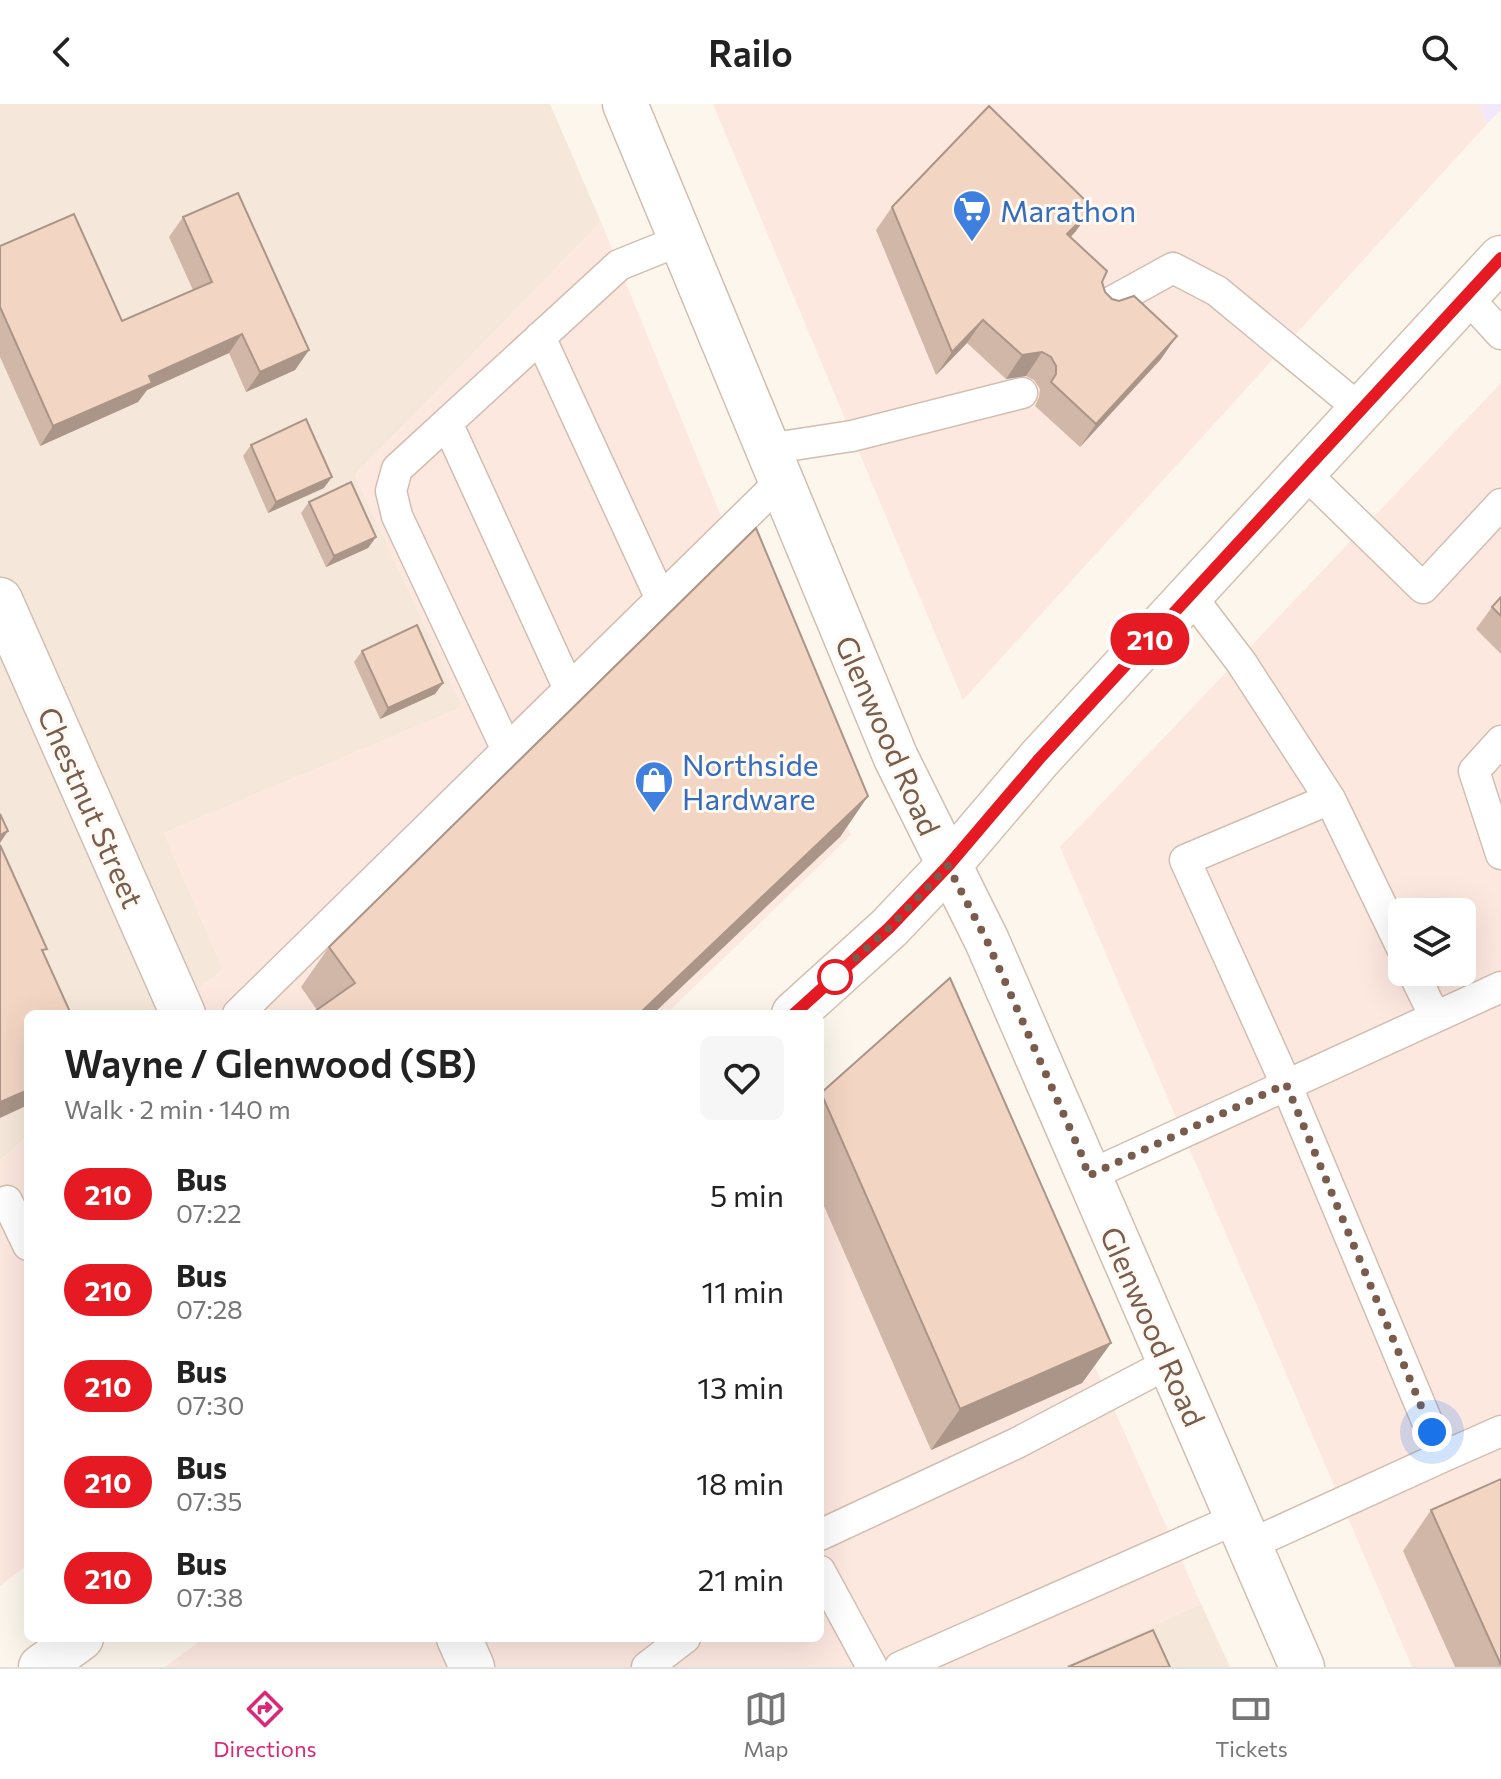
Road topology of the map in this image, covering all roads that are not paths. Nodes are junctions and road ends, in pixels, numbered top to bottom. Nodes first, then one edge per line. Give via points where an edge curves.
1 (625, 104) edge
2 (681, 240) junction
3 (1501, 258) edge
4 (1466, 296) junction
5 (1104, 306) edge
6 (1501, 334) edge
7 (540, 337) junction
8 (1022, 393) dead end
9 (1361, 410) junction
10 (447, 423) junction
11 (774, 465) junction
12 (1304, 472) junction
13 (1501, 504) edge
14 (1190, 595) junction
15 (661, 599) junction
16 (0, 600) edge
17 (569, 689) junction
18 (1501, 741) edge
19 (507, 750) junction
20 (1330, 799) junction
21 (1501, 854) edge
22 (948, 866) junction
23 (1388, 919) edge
24 (1420, 986) edge
25 (1501, 987) edge
26 (181, 1010) edge
27 (242, 1010) edge
28 (798, 1010) edge
29 (1435, 1017) junction
30 (1286, 1084) junction
31 (1088, 1176) junction
32 (12, 1197) edge
33 (24, 1233) edge
34 (1171, 1362) junction
35 (1501, 1431) edge
36 (1442, 1457) junction
37 (1243, 1532) junction
38 (824, 1533) edge
39 (824, 1578) edge
40 (75, 1642) edge
41 (461, 1642) edge
42 (680, 1642) edge
43 (41, 1667) edge
44 (472, 1667) edge
45 (647, 1667) edge
46 (872, 1667) edge
47 (900, 1667) edge
48 (1302, 1667) edge

1 - 2 street, Glenwood Road
2 - 7 lane via 619,265
2 - 11 street, Glenwood Road
3 - 4 street
4 - 6 lane
4 - 9 street
5 - 9 lane via 1173,268 1217,291
7 - 10 lane
7 - 15 lane
8 - 11 lane via 852,436
9 - 12 street
10 - 17 lane
10 - 19 lane via 397,469 391,491 397,516
11 - 15 lane
11 - 22 street, Glenwood Road via 896,758
12 - 13 lane via 1423,588
12 - 14 street
14 - 20 lane via 1241,662
14 - 22 street
15 - 17 lane
16 - 26 street, Chestnut Street
17 - 19 lane
18 - 21 lane via 1474,771
19 - 27 lane
20 - 23 lane
20 - 30 lane via 1185,860
22 - 28 street
22 - 31 street, Glenwood Road via 987,941
24 - 29 lane
25 - 29 lane
29 - 30 lane
30 - 31 lane
30 - 36 lane
31 - 34 street, Glenwood Road
32 - 33 lane
34 - 37 street, Glenwood Road
34 - 38 lane via 1017,1443
35 - 36 lane
36 - 37 lane
37 - 47 lane
37 - 48 street, Glenwood Road
39 - 46 lane
40 - 43 street
41 - 44 street
42 - 45 lane

